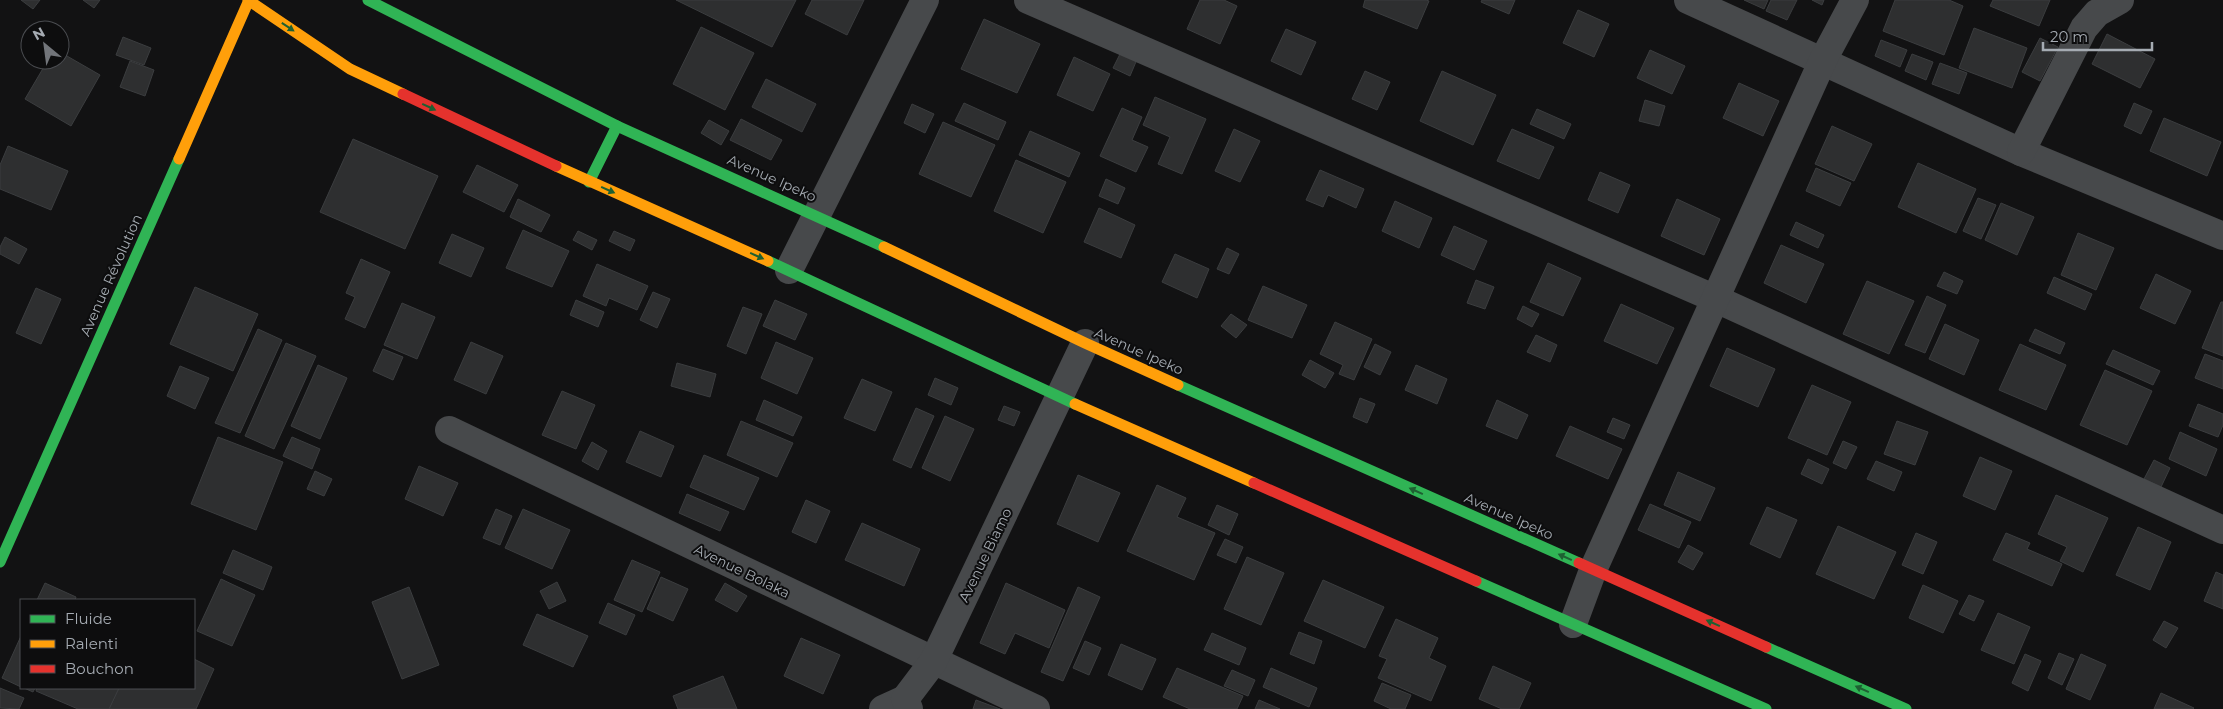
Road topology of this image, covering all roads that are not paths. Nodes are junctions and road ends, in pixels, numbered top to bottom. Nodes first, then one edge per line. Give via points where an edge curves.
1 (248, 0) edge
2 (368, 0) edge
3 (926, 0) edge
4 (1028, 0) edge
5 (1688, 0) edge
6 (1855, 0) edge
7 (2120, 0) edge
8 (1823, 60) junction
9 (617, 126) junction
10 (2021, 152) junction
11 (589, 182) junction
12 (815, 214) junction
13 (2223, 236) edge
14 (789, 270) junction
15 (1716, 299) junction
16 (1085, 344) junction
17 (1060, 396) junction
18 (450, 430) dead end
19 (2223, 530) edge
20 (0, 562) edge
21 (1594, 570) junction
22 (1572, 624) junction
23 (933, 662) junction
24 (899, 706) edge
25 (1036, 709) edge
26 (1766, 709) edge
27 (1906, 709) edge

1 -> 11 street via 350,69
1 - 20 street, Avenue Révolution
2 - 9 street, Avenue Ipeko
3 - 12 street
4 - 15 street
5 - 8 street
6 - 8 street
7 - 10 street via 2096,13 2084,28
8 - 10 street
8 - 15 street
9 - 11 street
9 - 12 street, Avenue Ipeko
10 - 13 street
11 -> 14 street
12 - 14 street
12 - 16 street, Avenue Ipeko
14 - 17 street
15 - 19 street
15 - 21 street
16 - 17 street, Avenue Biamo
21 -> 16 street, Avenue Ipeko
17 - 22 street
17 - 23 street, Avenue Biamo
18 - 23 street, Avenue Bolaka
21 - 22 street
27 -> 21 street, Avenue Ipeko
22 - 26 street
23 - 24 street, Avenue Biamo
23 - 25 street, Avenue Bolaka

